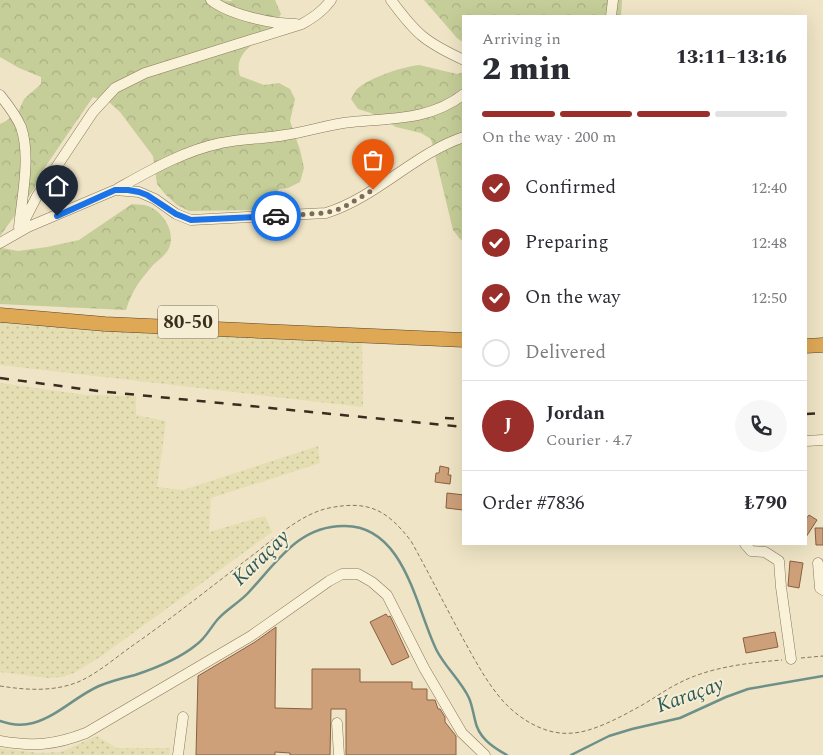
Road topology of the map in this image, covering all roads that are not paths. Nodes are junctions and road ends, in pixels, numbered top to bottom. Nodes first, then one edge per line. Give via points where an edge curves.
1 (211, 0) edge
2 (331, 0) edge
3 (391, 0) edge
4 (613, 0) edge
5 (610, 15) edge
6 (302, 24) junction
7 (462, 59) edge
8 (0, 95) edge
9 (462, 95) edge
10 (462, 137) edge
11 (115, 190) junction
12 (18, 232) junction
13 (0, 242) edge
14 (0, 314) edge
15 (462, 334) edge
16 (462, 340) edge
17 (823, 345) edge
18 (807, 346) edge
19 (807, 352) edge
20 (823, 352) edge
21 (823, 440) edge
22 (807, 441) edge
23 (746, 545) edge
24 (818, 563) dead end
25 (823, 590) edge
26 (791, 659) dead end
27 (183, 717) dead end
28 (337, 723) dead end
29 (0, 741) edge
30 (178, 755) edge
31 (339, 755) edge
32 (485, 755) edge

1 - 6 street via 226,10 243,15
2 - 6 street
3 - 7 street via 424,39
4 - 5 street
6 - 12 street via 145,72 115,88 93,112
8 - 12 street via 15,116 24,141
9 - 11 street via 443,107 417,116 351,122 282,136 221,143 162,164
10 - 11 street via 360,199 326,213 191,220 139,192
11 - 12 street
12 - 13 street
14 - 15 highway, 80-50
14 - 16 highway via 105,324
17 - 18 highway
19 - 20 highway
21 - 22 street
23 - 26 street via 750,551 765,552 779,561
24 - 25 street via 820,588
27 - 30 street
28 - 31 street
29 - 32 street via 37,745 63,742 86,733 251,636 329,580 342,574 358,574 388,596 424,668 462,733

